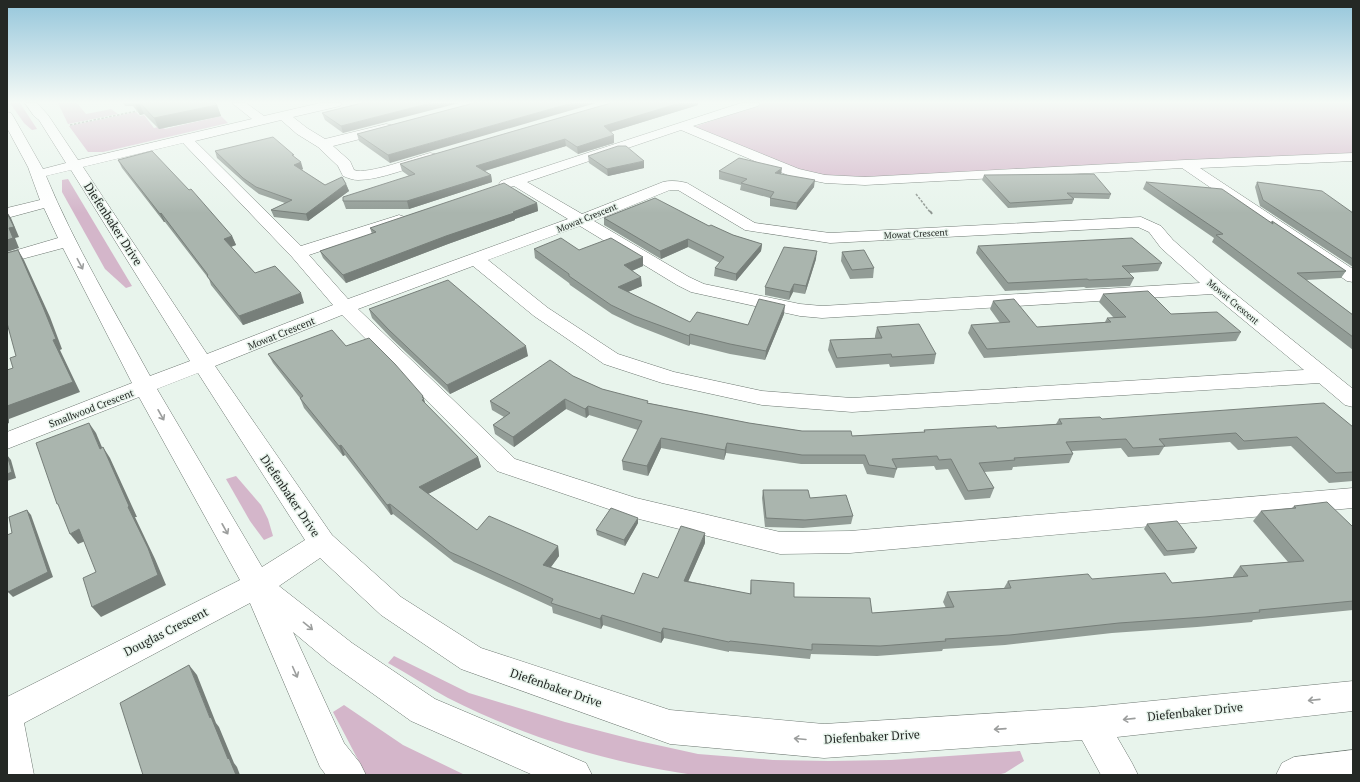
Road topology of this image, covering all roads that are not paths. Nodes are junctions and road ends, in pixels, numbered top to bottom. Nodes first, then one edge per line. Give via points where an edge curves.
1 (19, 139) edge
2 (59, 139) edge
3 (184, 139) edge
4 (186, 139) edge
5 (316, 139) edge
6 (341, 139) edge
7 (640, 139) edge
8 (714, 139) edge
9 (323, 144) junction
10 (439, 154) edge
11 (1353, 158) edge
12 (1185, 164) junction
13 (75, 165) junction
14 (38, 174) junction
15 (515, 181) junction
16 (492, 189) edge
17 (49, 202) junction
18 (7, 213) edge
19 (410, 216) edge
20 (582, 220) junction
21 (68, 241) junction
22 (298, 253) junction
23 (7, 258) edge
24 (477, 260) junction
25 (1353, 277) edge
26 (1216, 288) junction
27 (345, 307) junction
28 (203, 364) junction
29 (176, 375) joint
30 (1324, 376) junction
31 (145, 387) junction
32 (1353, 400) edge
33 (7, 441) edge
34 (1353, 498) edge
35 (322, 543) junction
36 (256, 585) junction
37 (1353, 696) edge
38 (7, 714) edge
39 (7, 722) edge
40 (1091, 723) junction
41 (1353, 768) edge
42 (16, 775) edge
43 (348, 775) edge
44 (574, 775) edge
45 (1120, 775) edge
46 (1294, 775) edge

1 - 14 street
2 - 13 street, Diefenbaker Drive
3 - 13 street
4 - 22 street
5 - 9 street
6 - 9 street
7 - 15 street
8 - 12 street via 795,173 825,179 904,180
9 - 10 street via 345,164 348,173 357,176
11 - 12 street
12 - 25 street
13 - 14 street
13 - 28 street, Diefenbaker Drive
14 - 17 street
15 - 16 street
15 - 20 street
17 - 18 street
17 - 21 street
19 - 22 street
20 - 24 street, Mowat Crescent
20 - 26 street via 698,288 800,310 822,312
20 - 26 street, Mowat Crescent via 668,184 682,186 751,227 830,238 1140,222 1155,229 1167,244
21 - 23 street
21 -> 31 street
22 - 27 street
24 - 27 street, Mowat Crescent
24 - 30 street via 541,312 611,359 670,378 762,398 852,405
26 - 30 street, Mowat Crescent
27 - 28 street, Mowat Crescent
27 - 34 street via 506,465 635,508 780,543 850,542
28 - 29 street, Mowat Crescent
28 - 35 street, Diefenbaker Drive
29 - 31 street, Smallwood Crescent
30 - 32 street, Mowat Crescent
31 - 33 street, Smallwood Crescent
31 -> 36 street
35 - 36 street, Douglas Crescent
40 -> 35 street, Diefenbaker Drive via 824,741 670,727 472,659 391,606
36 - 38 street, Douglas Crescent
36 -> 43 street via 332,755
36 -> 44 street via 341,653 423,710
37 -> 40 street, Diefenbaker Drive
39 - 42 street
40 - 45 street
41 - 46 street

